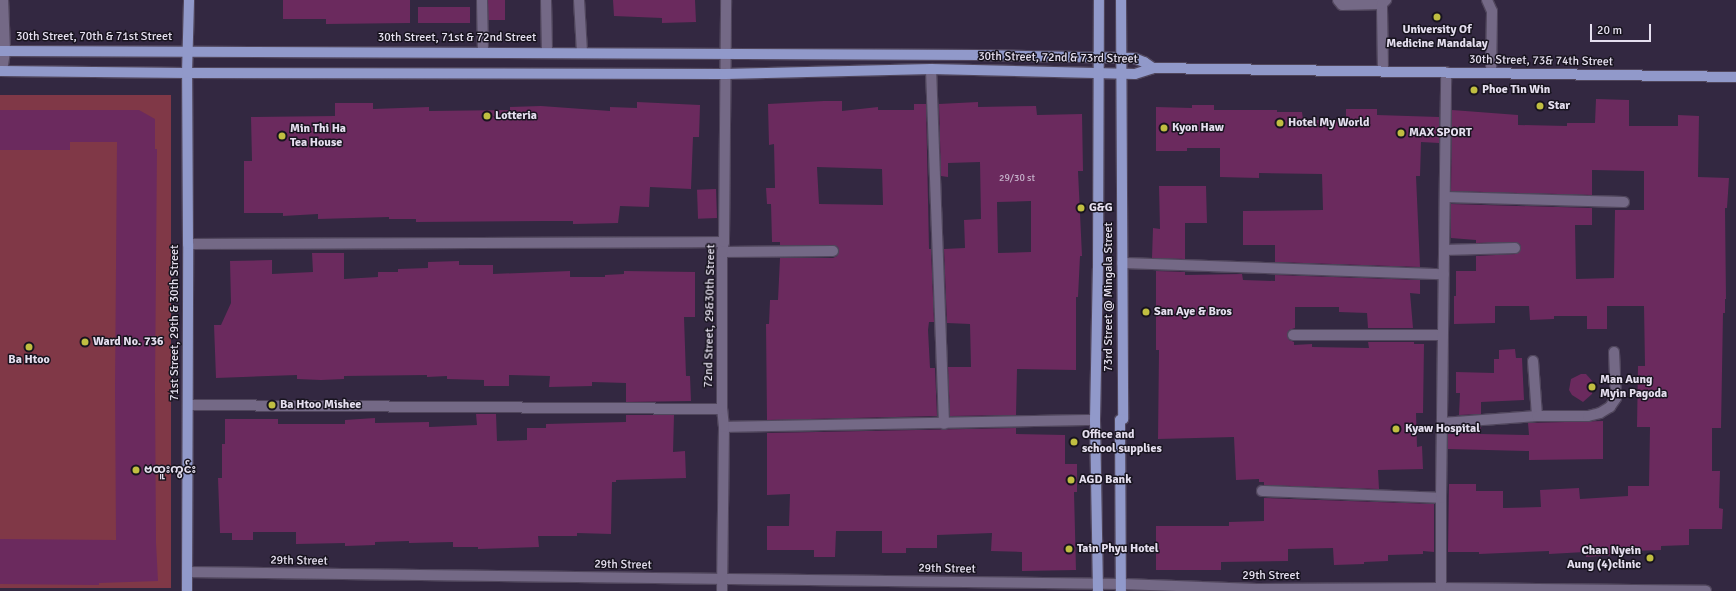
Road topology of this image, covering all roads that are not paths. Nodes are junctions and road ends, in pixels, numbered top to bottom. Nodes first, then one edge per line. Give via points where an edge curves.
1 (3, 0) edge
2 (189, 0) edge
3 (482, 0) edge
4 (546, 0) edge
5 (579, 0) edge
6 (726, 0) edge
7 (1099, 0) edge
8 (1121, 0) edge
9 (1338, 0) edge
10 (1487, 0) edge
11 (1384, 2) edge
12 (187, 50) junction
13 (3, 51) edge
14 (483, 52) junction
15 (547, 52) junction
16 (582, 52) junction
17 (726, 53) junction
18 (1098, 58) junction
19 (1120, 58) junction
20 (1153, 68) junction
21 (931, 69) junction
22 (1, 71) edge
23 (1383, 72) junction
24 (1446, 72) junction
25 (1491, 73) junction
26 (187, 74) junction
27 (725, 74) junction
28 (1098, 74) junction
29 (1121, 74) junction
30 (1736, 78) edge
31 (1445, 197) junction
32 (1624, 202) dead end
33 (188, 244) junction
34 (723, 247) junction
35 (1515, 248) dead end
36 (1444, 250) junction
37 (833, 251) dead end
38 (1122, 263) junction
39 (1444, 274) junction
40 (1293, 335) dead end
41 (1442, 335) junction
42 (1614, 352) dead end
43 (1533, 361) dead end
44 (188, 405) junction
45 (722, 409) junction
46 (1537, 416) junction
47 (1095, 420) junction
48 (1442, 423) junction
49 (944, 424) junction
50 (724, 427) junction
51 (1262, 491) dead end
52 (1440, 498) junction
53 (187, 572) junction
54 (722, 579) junction
55 (1098, 587) edge
56 (1122, 587) edge
57 (1441, 588) junction
58 (1257, 590) edge
59 (187, 591) edge
60 (722, 591) edge
61 (1706, 591) edge

1 - 13 street
2 - 12 main road, 71st Street, 29th & 30th Street
3 - 14 street
4 - 15 street
5 - 16 street
6 - 17 street, 72nd Street, 29&30th Street
7 - 18 main road, 73rd Street @ Mingala Street
8 - 19 main road, 73rd Street @ Mingala Street
9 - 11 street via 1342,5
10 - 25 street via 1492,11
11 - 23 street
12 - 13 main road, 30th Street, 70th & 71st Street
12 - 14 main road, 30th Street, 71st & 72nd Street
12 - 26 main road, 71st Street, 29th & 30th Street
13 - 22 street
14 - 15 main road, 30th Street, 71st & 72nd Street
15 - 16 main road, 30th Street, 71st & 72nd Street
16 - 17 main road, 30th Street, 71st & 72nd Street
17 - 18 main road, 30th Street, 72nd & 73rd Street
17 - 27 street, 72nd Street, 29&30th Street
18 - 19 main road, 30th Street, 72nd & 73rd Street
18 - 28 main road, 73rd Street @ Mingala Street
19 - 20 main road, 30th Street, 72nd & 73rd Street via 1134,58
19 - 29 main road, 73rd Street @ Mingala Street
20 - 23 main road, 30th Street, 73& 74th Street
20 - 29 main road, 30th Street, 72nd & 73rd Street via 1135,74
21 - 27 main road, 30th Street, 72nd & 73rd Street
21 - 28 main road, 30th Street, 72nd & 73rd Street
21 - 49 street
22 - 26 main road
23 - 24 main road, 30th Street, 73& 74th Street
24 - 25 main road, 30th Street, 73& 74th Street
24 - 31 street
25 - 30 main road, 30th Street, 73& 74th Street
26 - 27 main road
26 - 33 main road, 71st Street, 29th & 30th Street
27 - 34 street, 72nd Street, 29&30th Street
28 - 29 main road, 30th Street, 72nd & 73rd Street
28 - 47 main road, 73rd Street @ Mingala Street
29 - 38 main road, 73rd Street @ Mingala Street
31 - 32 street
31 - 36 street
33 - 34 street
33 - 44 main road, 71st Street, 29th & 30th Street
34 - 37 street
34 - 45 street, 72nd Street, 29&30th Street
35 - 36 street
36 - 39 street
38 - 39 street
38 - 56 main road, 73rd Street @ Mingala Street
39 - 41 street
40 - 41 street
41 - 48 street
42 - 46 street via 1616,398 1610,407 1588,416
43 - 46 street
44 - 45 street
44 - 53 main road, 71st Street, 29th & 30th Street
45 - 50 street, 72nd Street, 29&30th Street
46 - 48 street
47 - 49 street
47 - 55 main road, 73rd Street @ Mingala Street
48 - 52 street
49 - 50 street
50 - 54 street, 72nd Street, 29&30th Street
51 - 52 street
52 - 57 street
53 - 54 street, 29th Street
53 - 59 main road, 71st Street, 29th & 30th Street
54 - 55 street, 29th Street
54 - 60 street, 72nd Street, 29&30th Street
55 - 56 street, 29th Street
56 - 58 street, 29th Street
57 - 58 street, 29th Street
57 - 61 street, 29th Street

